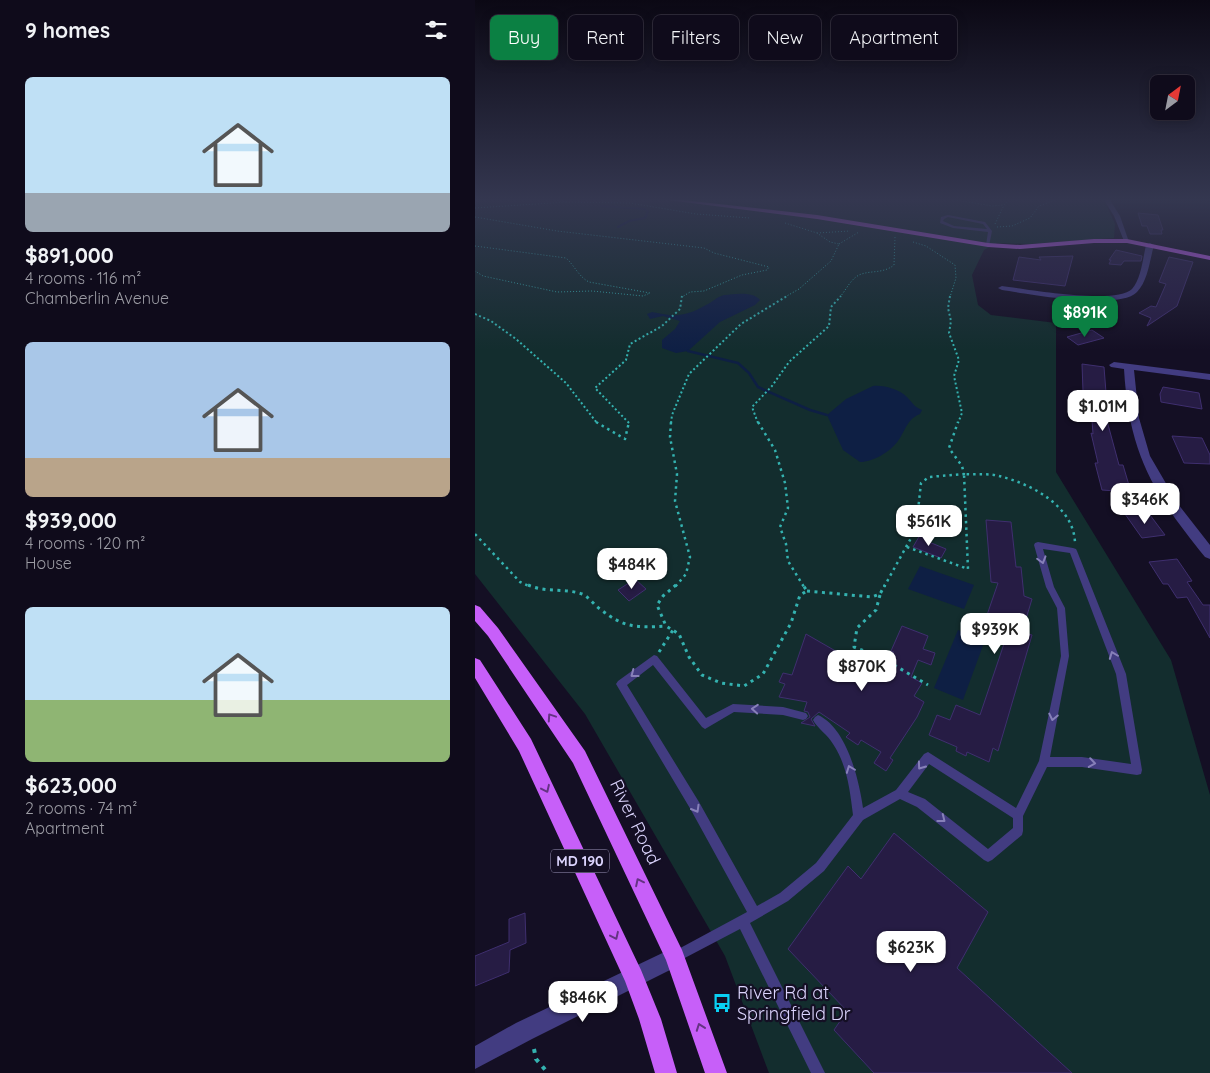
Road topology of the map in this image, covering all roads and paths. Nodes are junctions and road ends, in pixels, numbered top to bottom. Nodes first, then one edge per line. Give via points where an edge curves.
1 (500, 250) edge
2 (708, 250) edge
3 (836, 250) edge
4 (894, 250) edge
5 (932, 250) edge
6 (1148, 250) edge
7 (1173, 250) edge
8 (1210, 258) edge
9 (475, 271) edge
10 (1002, 288) dead end
11 (475, 314) edge
12 (1114, 365) dead end
13 (1129, 368) junction
14 (1210, 377) edge
15 (964, 474) junction
16 (475, 534) edge
17 (907, 547) junction
18 (1073, 551) junction
19 (1210, 554) edge
20 (807, 591) junction
21 (880, 594) junction
22 (475, 611) edge
23 (666, 626) junction
24 (673, 630) junction
25 (655, 659) junction
26 (475, 665) edge
27 (928, 685) dead end
28 (803, 716) dead end
29 (817, 720) dead end
30 (1044, 762) junction
31 (900, 794) junction
32 (1018, 815) junction
33 (859, 816) junction
34 (755, 914) junction
35 (742, 922) junction
36 (675, 957) junction
37 (634, 977) junction
38 (534, 1049) dead end
39 (475, 1058) edge
40 (548, 1073) edge
41 (666, 1073) edge
42 (716, 1073) edge
43 (818, 1073) edge

1 - 9 path via 566,258 589,282 650,293 643,296 557,292 483,276
2 - 11 path via 769,267 682,296 680,309 662,326 630,344 626,360 595,388 629,422 625,440 597,423 566,383 516,339
3 - 23 path via 831,261 799,289 741,324 689,374 672,415 670,438 677,474 675,501 690,557 686,574 657,605
4 - 20 path via 894,266 888,270 859,274 850,282 831,307 829,326 789,362 771,388 752,407 759,426 775,450 785,483 788,508 781,527 788,562
5 - 15 path via 955,265 956,278 948,308 949,333 959,360 954,376 962,413 949,448
6 - 10 street via 1135,290 1129,296 1104,300
7 - 8 main road
12 - 13 street
13 - 14 street
13 - 19 street via 1134,419 1147,461 1181,520
15 - 17 path via 929,477 921,483 916,529
15 - 17 path via 968,569
15 - 18 path via 997,476 1023,484 1045,496 1068,515 1076,538
16 - 23 path via 520,582 539,590 583,594 601,610 637,628
17 - 21 path
18 -> 30 lane via 1038,545 1050,586 1061,608 1065,656
30 -> 18 lane via 1082,762 1137,770 1121,674
20 - 21 path via 872,597
20 - 24 path via 800,595 791,623 763,674 744,686 721,683 702,675 689,657 679,634
21 - 27 path via 881,602 873,616 857,628 854,648 882,658
36 -> 22 main road, River Road / MD 190 via 579,757
23 - 24 path
24 - 25 path
28 -> 25 lane via 783,711 733,708 705,724
25 -> 34 lane via 621,684 695,806
26 -> 37 main road, MD 190 via 525,745
33 -> 29 lane via 853,774 840,745
30 - 32 lane
32 -> 31 lane via 928,757
31 -> 32 lane via 921,803 988,856 1018,830
31 - 33 lane
33 - 34 lane via 820,867 784,897
34 - 35 lane
35 - 36 lane
35 - 43 lane
36 - 37 street
42 -> 36 main road, River Road / MD 190
37 - 39 street
37 - 41 main road, MD 190
38 - 40 path via 536,1060

